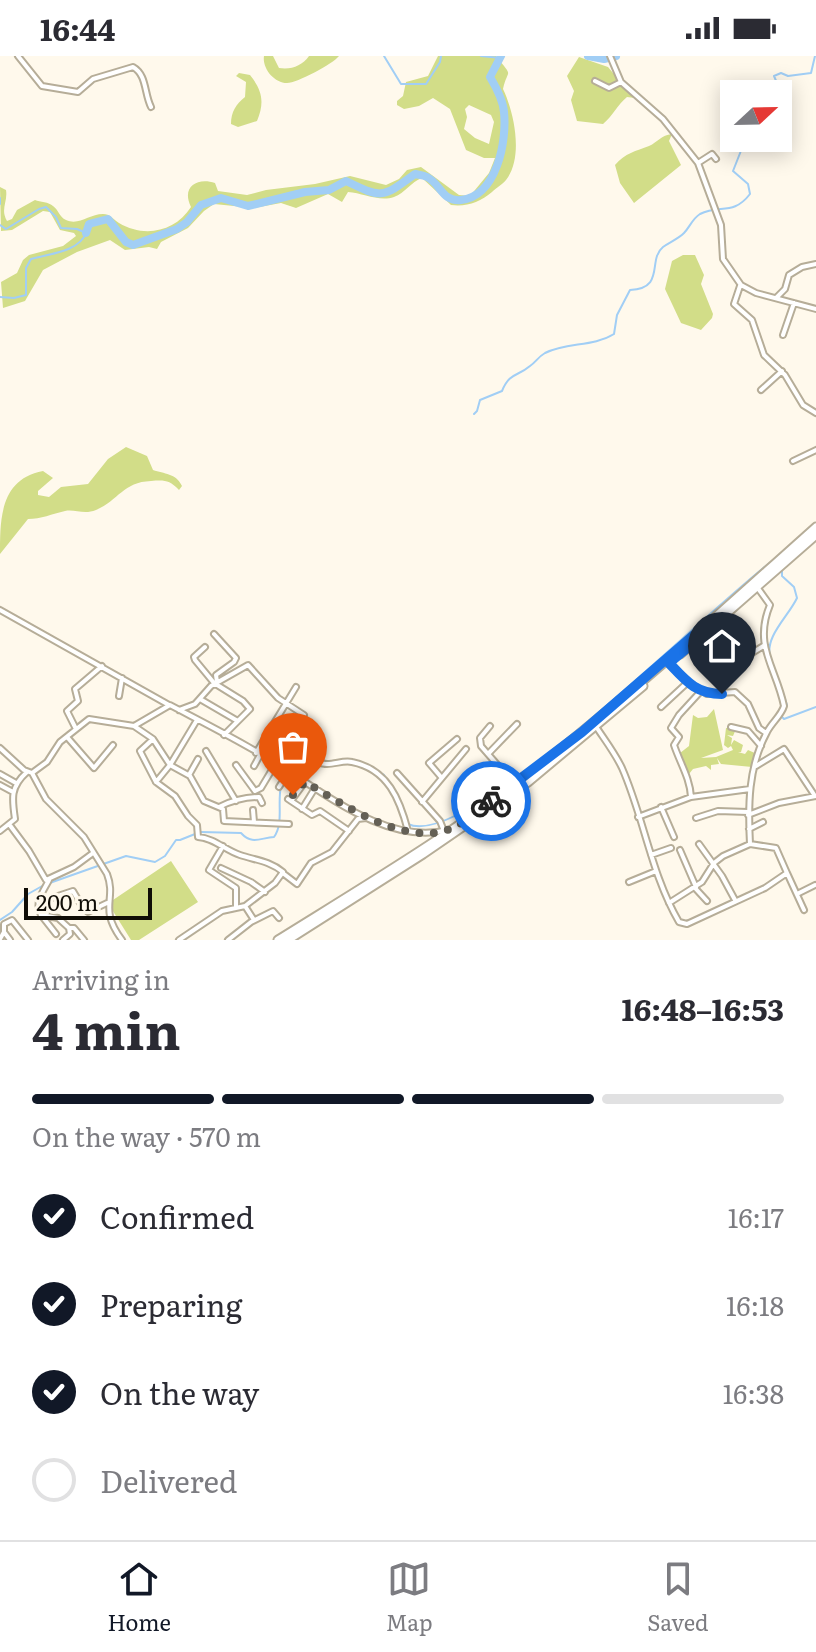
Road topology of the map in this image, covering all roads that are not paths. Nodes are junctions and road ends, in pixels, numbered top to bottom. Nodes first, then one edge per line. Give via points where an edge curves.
1 (18, 56) edge
2 (610, 56) edge
3 (595, 81) dead end
4 (621, 82) junction
5 (151, 107) dead end
6 (716, 159) dead end
7 (698, 163) junction
8 (816, 264) edge
9 (741, 285) junction
10 (775, 299) junction
11 (794, 303) junction
12 (816, 309) edge
13 (783, 335) dead end
14 (782, 371) junction
15 (761, 390) dead end
16 (816, 413) edge
17 (816, 450) edge
18 (793, 461) dead end
19 (816, 527) edge
20 (816, 535) edge
21 (763, 579) junction
22 (757, 587) junction
23 (0, 610) edge
24 (214, 634) dead end
25 (696, 637) junction
26 (765, 645) junction
27 (205, 647) dead end
28 (669, 663) junction
29 (734, 664) dead end
30 (102, 666) junction
31 (122, 678) junction
32 (688, 682) junction
33 (216, 683) junction
34 (296, 687) dead end
35 (701, 691) junction
36 (119, 696) dead end
37 (200, 699) junction
38 (285, 703) junction
39 (169, 705) junction
40 (661, 707) dead end
41 (179, 710) junction
42 (197, 720) junction
43 (236, 720) junction
44 (517, 724) dead end
45 (595, 725) junction
46 (134, 726) junction
47 (490, 726) dead end
48 (731, 727) dead end
49 (76, 729) junction
50 (766, 733) junction
51 (224, 735) junction
52 (67, 737) junction
53 (153, 739) junction
54 (457, 739) dead end
55 (113, 745) dead end
56 (761, 746) junction
57 (0, 748) edge
58 (466, 749) dead end
59 (206, 751) dead end
60 (258, 754) junction
61 (488, 754) junction
62 (198, 759) dead end
63 (277, 764) junction
64 (170, 765) junction
65 (236, 765) dead end
66 (254, 766) dead end
67 (754, 766) junction
68 (30, 773) junction
69 (291, 773) junction
70 (397, 773) dead end
71 (0, 774) edge
72 (189, 775) junction
73 (441, 777) junction
74 (156, 782) junction
75 (305, 782) junction
76 (16, 783) junction
77 (0, 785) edge
78 (515, 785) junction
79 (279, 787) dead end
80 (315, 788) junction
81 (750, 789) junction
82 (13, 792) junction
83 (816, 796) edge
84 (691, 797) junction
85 (236, 801) junction
86 (422, 802) junction
87 (262, 803) dead end
88 (219, 807) junction
89 (661, 807) junction
90 (302, 809) junction
91 (253, 810) dead end
92 (748, 814) junction
93 (638, 817) junction
94 (368, 818) junction
95 (696, 818) dead end
96 (254, 822) junction
97 (763, 822) dead end
98 (9, 824) junction
99 (289, 824) dead end
100 (749, 829) junction
101 (448, 830) junction
102 (0, 831) edge
103 (349, 831) junction
104 (408, 831) junction
105 (674, 837) dead end
106 (699, 844) dead end
107 (750, 844) junction
108 (223, 846) junction
109 (671, 848) dead end
110 (680, 850) dead end
111 (93, 853) junction
112 (650, 855) junction
113 (714, 863) junction
114 (221, 868) dead end
115 (656, 871) junction
116 (787, 873) junction
117 (284, 874) junction
118 (49, 880) junction
119 (629, 882) dead end
120 (815, 885) edge
121 (695, 887) junction
122 (265, 892) junction
123 (797, 894) junction
124 (52, 898) dead end
125 (735, 900) junction
126 (707, 901) dead end
127 (107, 903) junction
128 (669, 903) junction
129 (245, 906) junction
130 (236, 907) junction
131 (804, 910) dead end
132 (41, 915) junction
133 (279, 918) dead end
134 (254, 920) junction
135 (69, 928) junction
136 (4, 932) junction
137 (56, 934) dead end
138 (0, 939) edge
139 (10, 940) edge
140 (28, 940) edge
141 (63, 940) edge
142 (84, 940) edge
143 (122, 940) edge
144 (179, 940) edge
145 (228, 940) edge
146 (278, 940) edge
147 (288, 940) edge

1 - 5 street via 42,86 78,92 93,79 135,68
2 - 4 street
3 - 4 street via 609,88
4 - 7 street via 671,127
6 - 7 street via 711,155
7 - 9 street via 721,225 723,259
8 - 10 street via 789,275
9 - 10 street
9 - 14 street via 734,304 752,320 764,355
10 - 11 street
11 - 12 street
11 - 13 street
14 - 15 street
14 - 16 street via 803,405
17 - 18 street
19 - 21 highway
20 - 21 highway
21 - 22 highway
21 - 25 highway
22 - 25 highway
22 - 26 street via 770,605 763,623
23 - 30 street
24 - 33 street via 236,658 216,675
25 - 28 highway
25 - 45 highway
26 - 29 street
26 - 50 street via 784,706
27 - 33 street via 194,659
28 - 32 street
28 - 45 highway
30 - 31 street
30 - 49 street via 75,689 78,701 67,711
31 - 36 street
31 - 39 street
32 - 35 street
32 - 40 street
33 - 37 street
33 - 38 street via 248,665
33 - 43 street via 249,708
34 - 38 street
35 - 50 street via 735,692
35 - 84 street via 671,727 679,738 674,745 690,780
37 - 41 street
37 - 43 street
38 - 60 street
38 - 63 street via 304,716
39 - 41 street
39 - 46 street
41 - 42 street
42 - 51 street
42 - 64 street
43 - 51 street
44 - 61 street
45 - 78 highway
45 - 93 street via 621,766
45 - 147 highway via 546,769 476,819
46 - 49 street via 93,717
46 - 53 street
47 - 61 street via 479,740
48 - 56 street via 748,731
49 - 52 street
50 - 56 street
51 - 60 street
52 - 55 street via 94,768
52 - 68 street
53 - 64 street
53 - 74 street via 140,751
54 - 73 street via 429,763
56 - 67 street
57 - 68 street
58 - 73 street
59 - 85 street
60 - 63 street
60 - 66 street
61 - 78 street
62 - 72 street
63 - 65 street via 255,791
63 - 69 street
64 - 72 street
64 - 74 street
67 - 81 street
67 - 83 street via 784,749
68 - 76 street
68 - 111 street
69 - 75 street
69 - 79 street
69 - 104 street via 309,760 349,761 368,768 390,786
70 - 86 street
71 - 76 street
72 - 88 street via 204,801
73 - 86 street
74 - 108 street via 175,796 197,825 196,833
75 - 80 street
75 - 90 street via 289,800
76 - 82 street
77 - 82 street
78 - 101 highway
80 - 90 street
80 - 94 street
81 - 84 street
81 - 92 street
82 - 98 street via 16,817
83 - 92 street
84 - 89 street
85 - 87 street via 257,797
85 - 88 street
86 - 101 street
88 - 96 street via 224,821
89 - 93 street
89 - 105 street
90 - 103 street via 312,815 319,810
91 - 96 street
92 - 95 street via 718,811
92 - 100 street
93 - 112 street
94 - 103 street via 358,819
94 - 104 street
96 - 99 street
97 - 100 street
98 - 102 street
98 - 118 street
100 - 107 street
101 - 104 street
101 - 146 highway
103 - 117 street via 332,852 311,863 297,884
106 - 113 street
107 - 113 street
107 - 116 street via 776,848
108 - 117 street
108 - 130 street via 209,870 236,888
109 - 112 street
110 - 121 street
111 - 118 street
111 - 127 street via 108,878
112 - 115 street
113 - 121 street
113 - 125 street
114 - 122 street
115 - 119 street
115 - 128 street
116 - 123 street
116 - 125 street
117 - 122 street
118 - 132 street via 37,902
120 - 123 street
121 - 126 street
121 - 128 street
122 - 129 street
123 - 131 street
124 - 127 street via 73,891 88,912
125 - 128 street via 684,925
127 - 143 street via 109,921
129 - 130 street
129 - 134 street
130 - 144 street
132 - 135 street via 58,918
132 - 137 street
133 - 134 street via 273,911
134 - 145 street
135 - 141 street
135 - 142 street
136 - 138 street
136 - 139 street
136 - 140 street via 4,924 12,920

